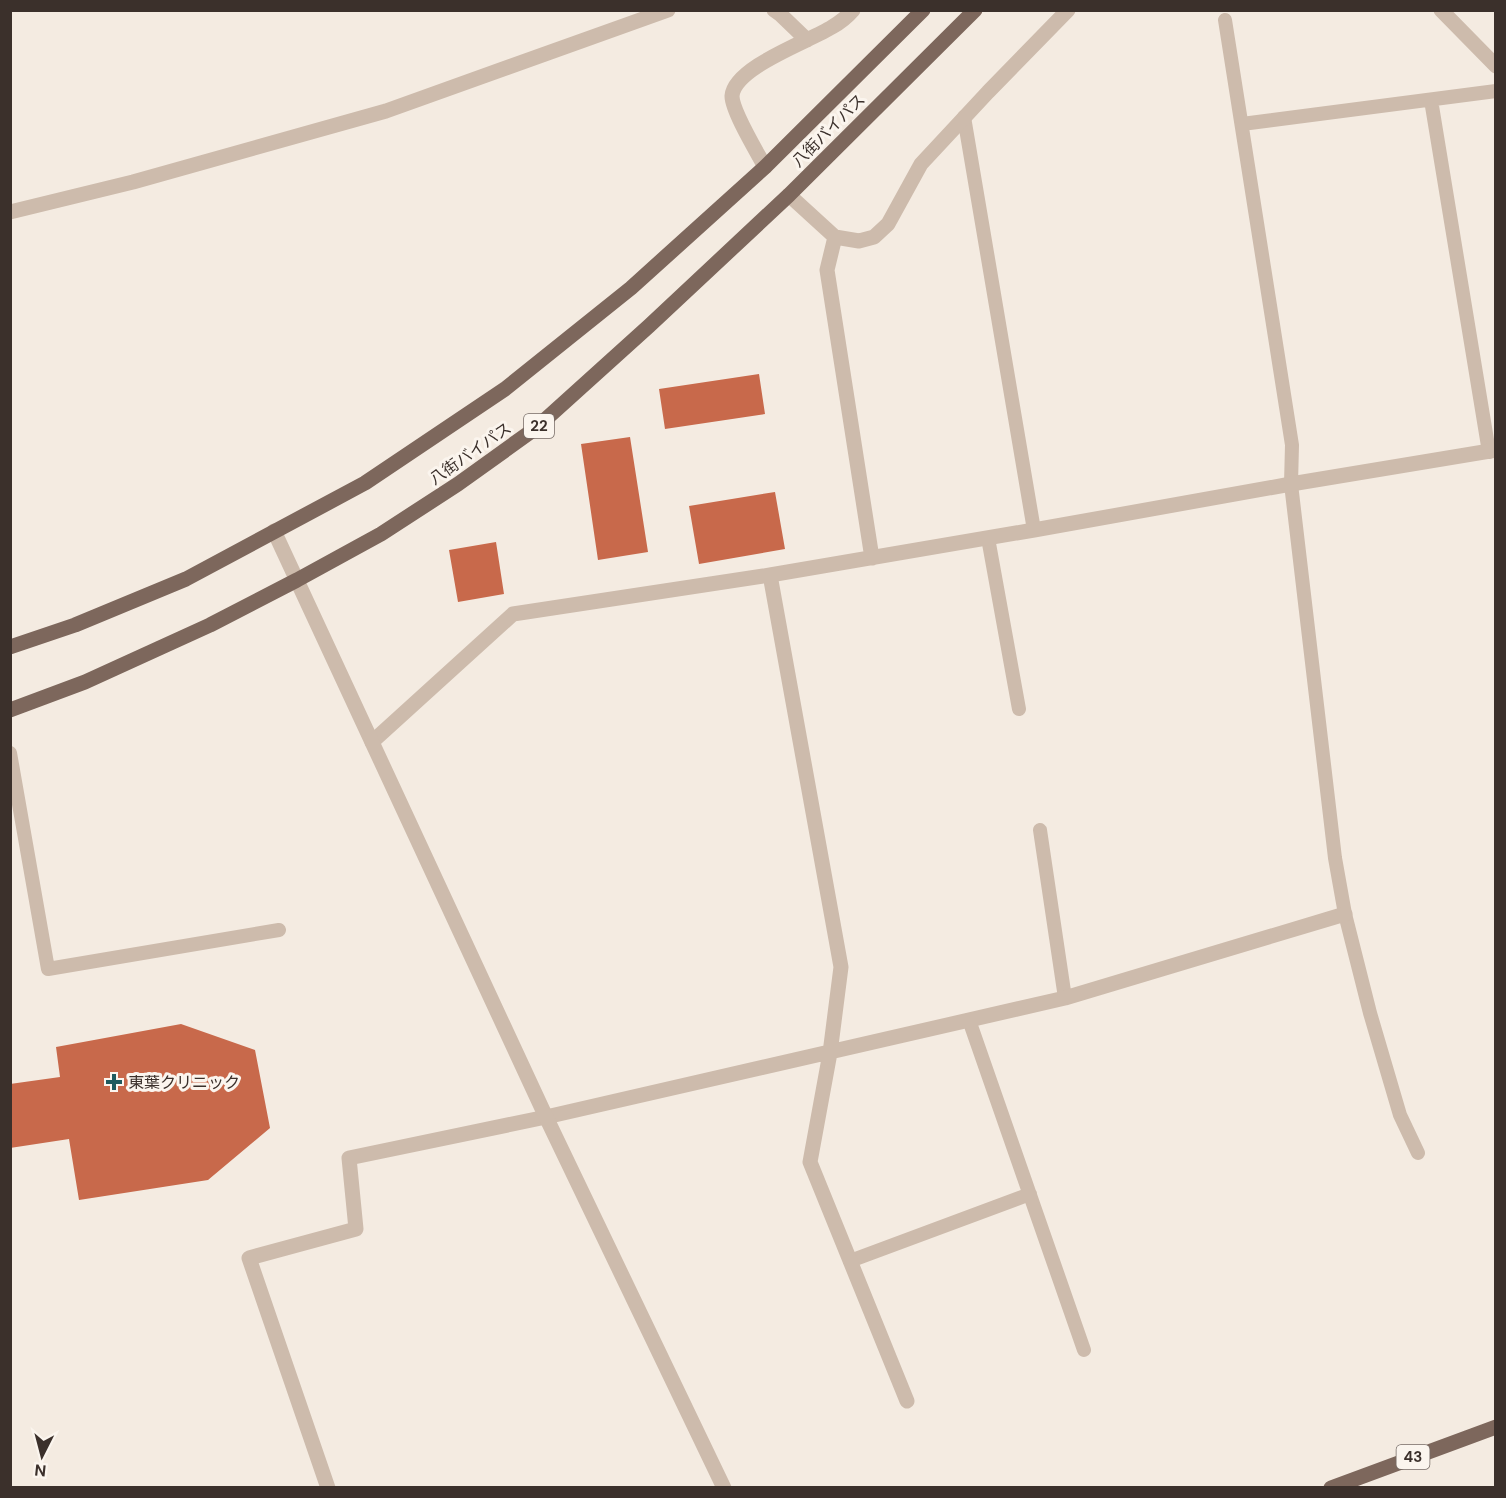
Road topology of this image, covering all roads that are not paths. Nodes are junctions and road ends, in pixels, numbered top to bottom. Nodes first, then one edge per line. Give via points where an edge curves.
1 (668, 10) edge
2 (774, 10) edge
3 (854, 10) edge
4 (923, 10) edge
5 (975, 10) edge
6 (1068, 10) edge
7 (1441, 10) edge
8 (1225, 20) dead end
9 (807, 40) junction
10 (1496, 66) edge
11 (1496, 92) edge
12 (1431, 100) junction
13 (964, 117) junction
14 (1242, 124) junction
15 (765, 167) junction
16 (789, 195) junction
17 (10, 212) edge
18 (835, 237) junction
19 (1492, 451) edge
20 (1291, 484) junction
21 (1034, 530) junction
22 (274, 531) junction
23 (988, 538) junction
24 (872, 558) junction
25 (770, 575) junction
26 (297, 580) junction
27 (10, 647) edge
28 (1019, 709) dead end
29 (10, 710) edge
30 (372, 742) junction
31 (10, 753) edge
32 (1040, 830) dead end
33 (1345, 914) junction
34 (279, 930) dead end
35 (1065, 998) junction
36 (969, 1020) junction
37 (830, 1053) junction
38 (546, 1117) junction
39 (1418, 1153) dead end
40 (1030, 1194) junction
41 (850, 1261) junction
42 (1084, 1350) dead end
43 (907, 1401) dead end
44 (1496, 1426) edge
45 (328, 1488) edge
46 (724, 1488) edge
47 (1331, 1488) edge

1 - 17 street via 386,111
2 - 9 street
3 - 9 street
4 - 15 main road, 八街バイパス
5 - 16 main road, 八街バイパス / 22
6 - 13 street
7 - 10 street
8 - 14 lane
9 - 15 street via 756,67 738,82 732,96 737,115
11 - 12 lane
12 - 14 lane
12 - 19 lane
13 - 18 street via 921,164 888,225 874,237 859,242
13 - 21 lane
14 - 20 lane via 1292,445
15 - 22 main road, 八街バイパス via 631,288 505,389 365,483
16 - 18 street
16 - 26 main road, 八街バイパス / 22 via 536,428 381,534
18 - 24 street via 827,270
19 - 20 street
20 - 21 street
20 - 33 lane
21 - 23 street
22 - 26 street
22 - 27 main road, 八街バイパス via 186,579
23 - 24 street
23 - 28 lane
24 - 25 street
25 - 30 street via 513,614
25 - 37 street via 841,967
26 - 29 main road, 八街バイパス / 22 via 85,682
26 - 30 street
30 - 38 street
31 - 34 lane via 48,969
32 - 35 lane
33 - 35 street
33 - 39 lane via 1400,1115
35 - 36 street
36 - 37 street
36 - 40 lane
37 - 38 street
37 - 41 street via 810,1162
38 - 45 street via 349,1158 356,1229 249,1258
38 - 46 street
40 - 41 lane
40 - 42 lane
41 - 43 street
44 - 47 main road, 43

